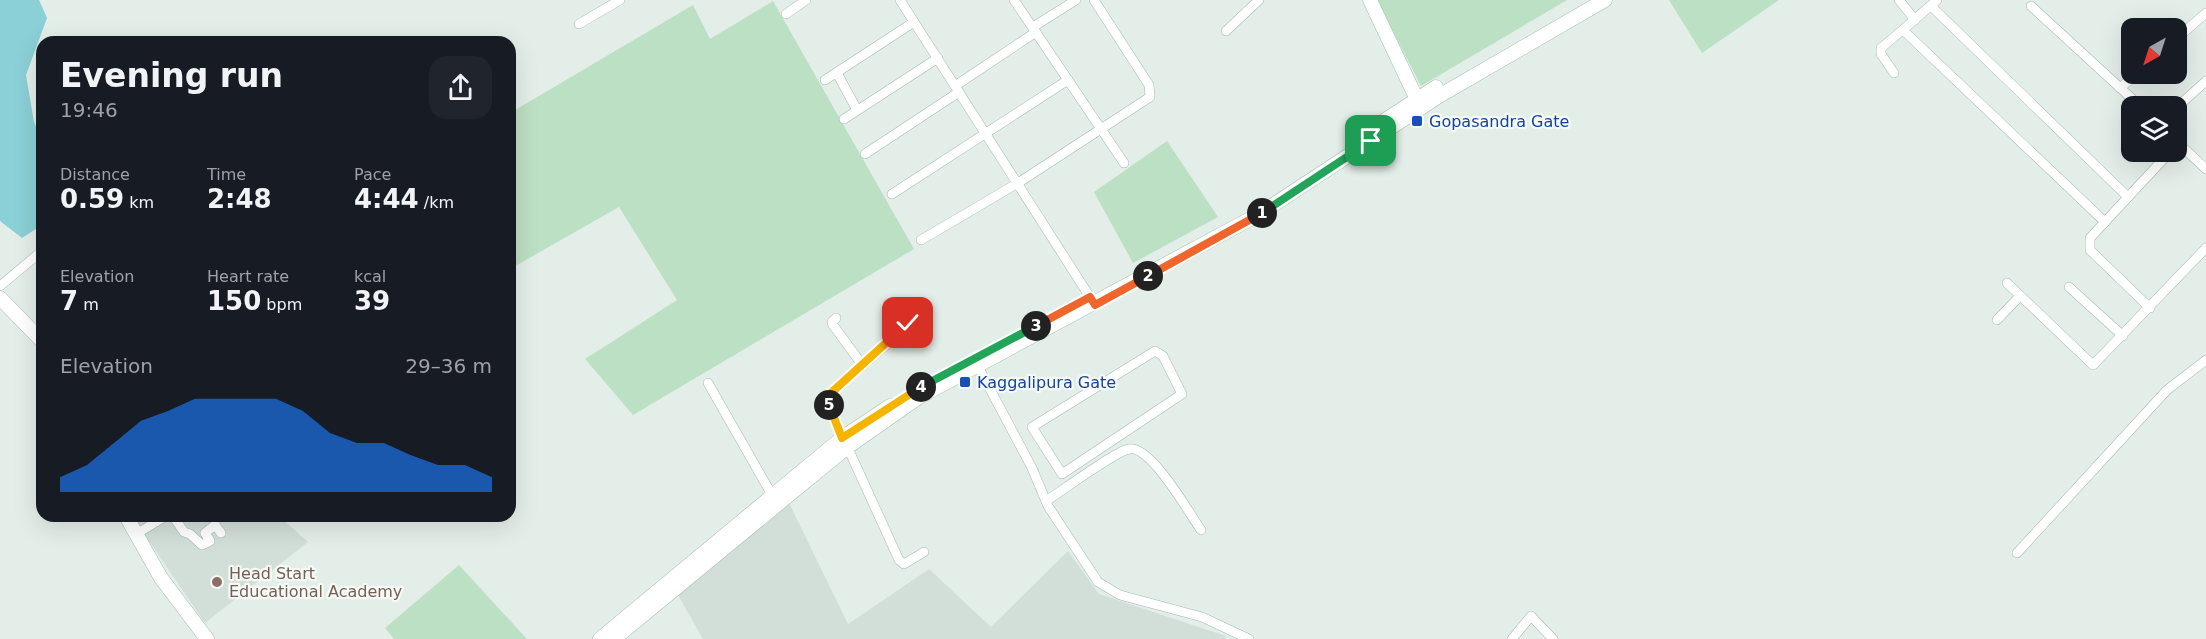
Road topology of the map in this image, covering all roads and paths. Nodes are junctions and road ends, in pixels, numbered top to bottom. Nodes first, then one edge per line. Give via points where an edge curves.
1 (620, 0) edge
2 (806, 0) edge
3 (900, 0) edge
4 (1014, 0) edge
5 (1076, 0) edge
6 (1094, 0) edge
7 (1370, 0) edge
8 (1587, 0) edge
9 (1605, 0) edge
10 (1899, 0) edge
11 (1255, 2) edge
12 (1934, 3) edge
13 (2031, 6) dead end
14 (2206, 13) edge
15 (786, 14) dead end
16 (1915, 20) junction
17 (914, 22) junction
18 (579, 24) dead end
19 (1905, 28) junction
20 (1034, 29) junction
21 (2187, 29) edge
22 (1226, 31) dead end
23 (938, 58) junction
24 (837, 73) junction
25 (1894, 73) dead end
26 (825, 80) dead end
27 (1068, 80) junction
28 (2206, 81) edge
29 (2125, 84) edge
30 (2120, 88) junction
31 (957, 89) junction
32 (2129, 96) edge
33 (2187, 98) edge
34 (1419, 103) junction
35 (857, 110) junction
36 (844, 119) dead end
37 (1102, 130) junction
38 (986, 132) junction
39 (2187, 151) edge
40 (865, 154) dead end
41 (2161, 162) edge
42 (1124, 163) dead end
43 (2206, 169) edge
44 (1018, 183) junction
45 (892, 194) dead end
46 (2128, 197) junction
47 (2105, 222) junction
48 (921, 240) dead end
49 (2206, 248) edge
50 (36, 256) edge
51 (2007, 283) dead end
52 (0, 286) edge
53 (2069, 287) dead end
54 (2020, 296) junction
55 (0, 298) edge
56 (1093, 301) junction
57 (2150, 308) junction
58 (899, 310) dead end
59 (836, 318) dead end
60 (1997, 320) dead end
61 (36, 335) edge
62 (2123, 336) junction
63 (2206, 360) edge
64 (976, 363) junction
65 (863, 366) junction
66 (708, 383) dead end
67 (844, 443) junction
68 (1044, 449) junction
69 (1028, 460) junction
70 (772, 495) junction
71 (1046, 501) junction
72 (129, 522) edge
73 (156, 522) edge
74 (177, 522) edge
75 (1201, 530) dead end
76 (221, 533) dead end
77 (136, 534) junction
78 (924, 552) dead end
79 (2017, 553) dead end
80 (1242, 638) edge
81 (207, 639) edge
82 (600, 639) edge
83 (614, 639) edge
84 (1512, 639) edge
85 (1553, 639) edge

1 - 18 street
2 - 15 street
3 - 17 street
4 - 20 street
5 - 20 street
6 - 37 street via 1149,85 1150,97
7 - 34 main road
8 - 34 main road
9 - 34 main road
10 - 16 street
11 - 22 street
12 - 16 street
12 - 46 street
13 - 30 street
14 - 21 street
16 - 19 street
17 - 23 street
17 - 24 street
19 - 25 street via 1881,48
19 - 47 street
20 - 27 street
20 - 31 street
23 - 31 street
23 - 35 street
24 - 26 street
24 - 35 street
27 - 37 street
27 - 38 street
28 - 33 street
29 - 30 street
30 - 32 street
31 - 38 street
31 - 40 street
34 - 56 main road via 1261,213
35 - 36 street
37 - 42 street
37 - 44 street
38 - 44 street
38 - 45 street
39 - 43 street
41 - 46 street
44 - 48 street
44 - 56 street
46 - 47 street
47 - 57 street via 2090,238 2090,250
49 - 57 street
50 - 52 street
51 - 54 street
53 - 62 street
54 - 60 street
54 - 62 street via 2093,365
55 - 61 main road
56 - 64 main road
57 - 62 street
58 - 65 street via 908,327
59 - 65 street via 833,325
63 - 79 street via 2167,390
64 - 67 main road
64 - 69 street
65 - 67 street via 826,400
66 - 70 street
67 - 70 main road
67 - 78 street via 901,563
67 - 83 main road
68 - 68 street via 1034,424 1155,351 1163,356 1183,391 1178,397 1065,473 1059,471
68 - 69 street
69 - 71 street
70 - 82 main road
71 - 75 street via 1103,463 1134,449 1151,458
71 - 80 street via 1090,573 1108,590 1202,617
72 - 77 main road
73 - 77 street
74 - 76 street via 202,545 210,541 205,532 215,525
77 - 81 main road via 161,578
84 - 85 street via 1531,616

